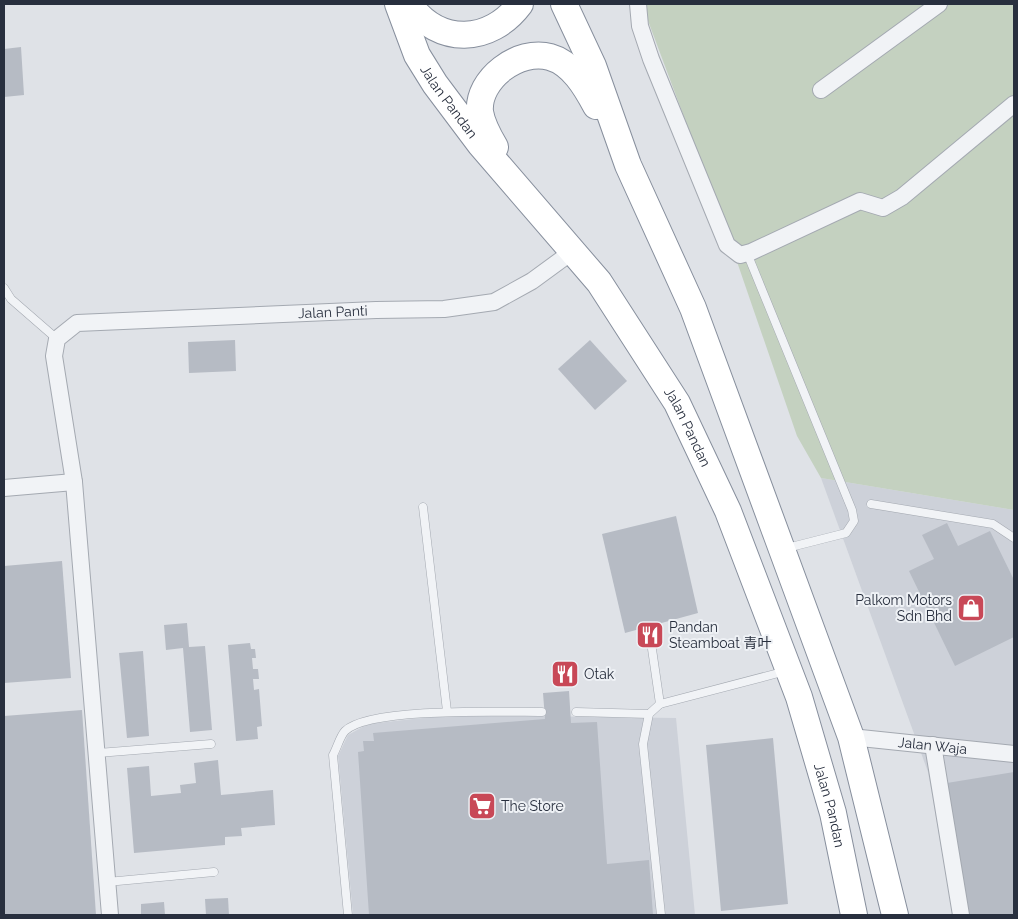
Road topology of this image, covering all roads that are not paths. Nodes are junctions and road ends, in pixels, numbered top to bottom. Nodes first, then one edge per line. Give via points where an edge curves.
1 (398, 4) edge
2 (409, 4) edge
3 (520, 4) edge
4 (564, 4) edge
5 (638, 4) edge
6 (939, 4) edge
7 (821, 90) dead end
8 (1014, 104) edge
9 (628, 165) junction
10 (523, 193) junction
11 (573, 251) junction
12 (748, 253) junction
13 (4, 288) edge
14 (57, 339) junction
15 (74, 482) junction
16 (4, 488) edge
17 (870, 504) dead end
18 (423, 507) dead end
19 (1014, 538) edge
20 (782, 549) junction
21 (652, 649) dead end
22 (789, 671) junction
23 (660, 704) junction
24 (447, 711) junction
25 (542, 712) dead end
26 (576, 712) dead end
27 (649, 714) junction
28 (852, 737) junction
29 (211, 744) dead end
30 (933, 745) junction
31 (98, 754) junction
32 (1014, 754) edge
33 (214, 872) dead end
34 (107, 882) junction
35 (110, 915) edge
36 (348, 915) edge
37 (662, 915) edge
38 (854, 915) edge
39 (895, 915) edge
40 (961, 915) edge

1 - 10 highway, Jalan Pandan via 410,41 426,72 480,144
2 - 3 highway via 422,19 456,36 496,27
4 - 9 highway via 593,66
5 - 12 street via 640,26 651,59 728,245 740,255
6 - 7 street
8 - 12 street via 883,208 860,201
9 - 10 highway via 592,99 570,69 550,57 535,55 522,58 504,67 490,83 480,111 485,129
9 - 20 highway via 693,308
10 - 11 highway, Jalan Pandan
11 - 14 street, Jalan Panti via 532,282 485,304 444,309 77,323
11 - 22 highway, Jalan Pandan via 599,282 677,403 728,511
12 - 20 lane via 814,413 854,521 846,533
13 - 14 lane via 11,299
14 - 15 street via 54,356
15 - 16 street
15 - 31 street
17 - 19 lane via 993,524
18 - 24 lane
20 - 28 highway
21 - 23 lane
22 - 23 lane
22 - 38 highway, Jalan Pandan via 833,813
23 - 27 lane
24 - 25 lane
24 - 36 lane via 366,720 345,731 333,755
26 - 27 lane
27 - 37 lane via 643,744
28 - 30 street, Jalan Waja
28 - 39 highway
29 - 31 lane
30 - 32 street, Jalan Waja
30 - 40 street
31 - 34 street
33 - 34 lane
34 - 35 street

